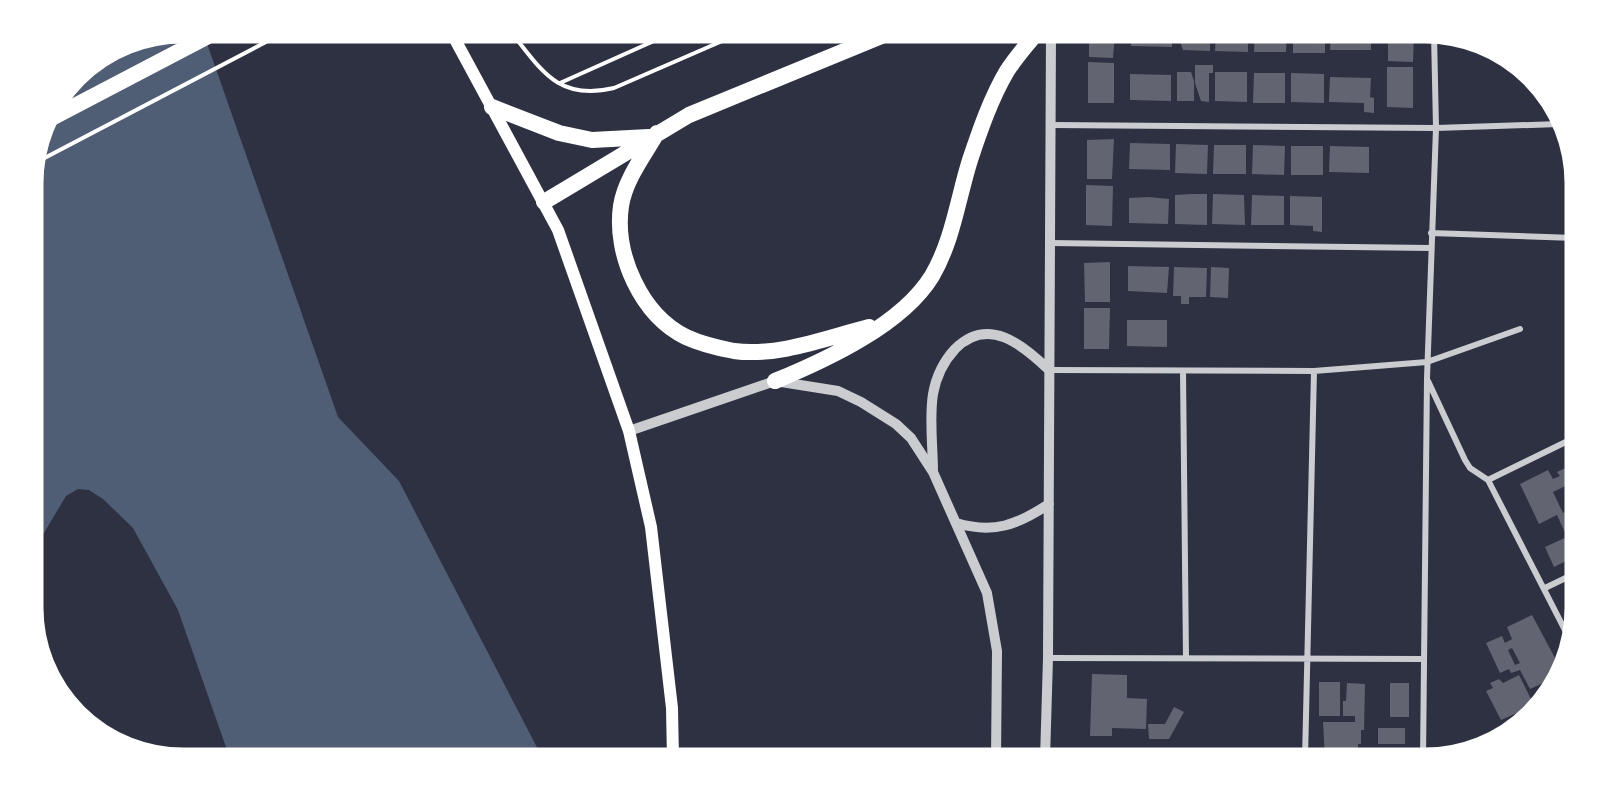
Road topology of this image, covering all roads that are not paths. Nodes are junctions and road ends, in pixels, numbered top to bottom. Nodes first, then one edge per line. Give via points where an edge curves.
1 (197, 42) edge
2 (456, 42) edge
3 (867, 42) edge
4 (1029, 42) edge
5 (1051, 42) edge
6 (1434, 43) edge
7 (492, 107) junction
8 (61, 113) edge
9 (1553, 124) edge
10 (1051, 125) junction
11 (1436, 128) junction
12 (653, 135) junction
13 (544, 202) junction
14 (1431, 233) junction
15 (1566, 238) edge
16 (1050, 243) junction
17 (1430, 248) junction
18 (884, 323) junction
19 (1520, 329) dead end
20 (1427, 362) junction
21 (1049, 370) junction
22 (1183, 371) junction
23 (1314, 371) junction
24 (1427, 378) junction
25 (775, 381) junction
26 (629, 431) junction
27 (1566, 442) edge
28 (933, 472) junction
29 (1488, 480) junction
30 (1048, 504) junction
31 (956, 523) junction
32 (1566, 578) edge
33 (1545, 588) junction
34 (1564, 628) edge
35 (1048, 658) junction
36 (1186, 658) junction
37 (1307, 658) junction
38 (1424, 658) junction
39 (673, 749) edge
40 (996, 749) edge
41 (1045, 749) edge
42 (1305, 749) edge
43 (1423, 749) edge

1 - 8 highway
2 - 7 main road
3 - 12 highway via 689,115
4 - 18 highway via 996,92 970,160 949,238 931,276 911,301
5 - 10 street
6 - 11 street
7 - 12 highway via 559,133 592,140
7 - 13 main road
9 - 11 street
10 - 11 street
10 - 16 street
11 - 14 street
12 - 13 highway
12 - 18 highway via 621,205 621,247 644,298 670,327 705,345 751,352 793,346
13 - 26 main road via 558,230
14 - 15 street
14 - 17 street
16 - 17 street
16 - 21 street
17 - 20 street
18 - 25 highway via 823,361
19 - 20 street
20 - 23 street
20 - 24 street
21 - 22 street
21 - 28 street via 1010,339 978,334 962,342 937,375 933,395
21 - 30 street
22 - 23 street
22 - 36 street
23 - 37 street
24 - 29 street via 1465,460
24 - 38 street
25 - 26 street
25 - 28 street via 838,391 861,402 904,431
26 - 39 main road via 651,527 672,708
27 - 29 street
28 - 31 street
29 - 33 street
30 - 31 street via 1003,527 976,529
30 - 35 street
31 - 40 street via 987,593 992,618 997,651
32 - 33 street
33 - 34 street
35 - 36 street
35 - 41 street
36 - 37 street
37 - 38 street
37 - 42 street
38 - 43 street

